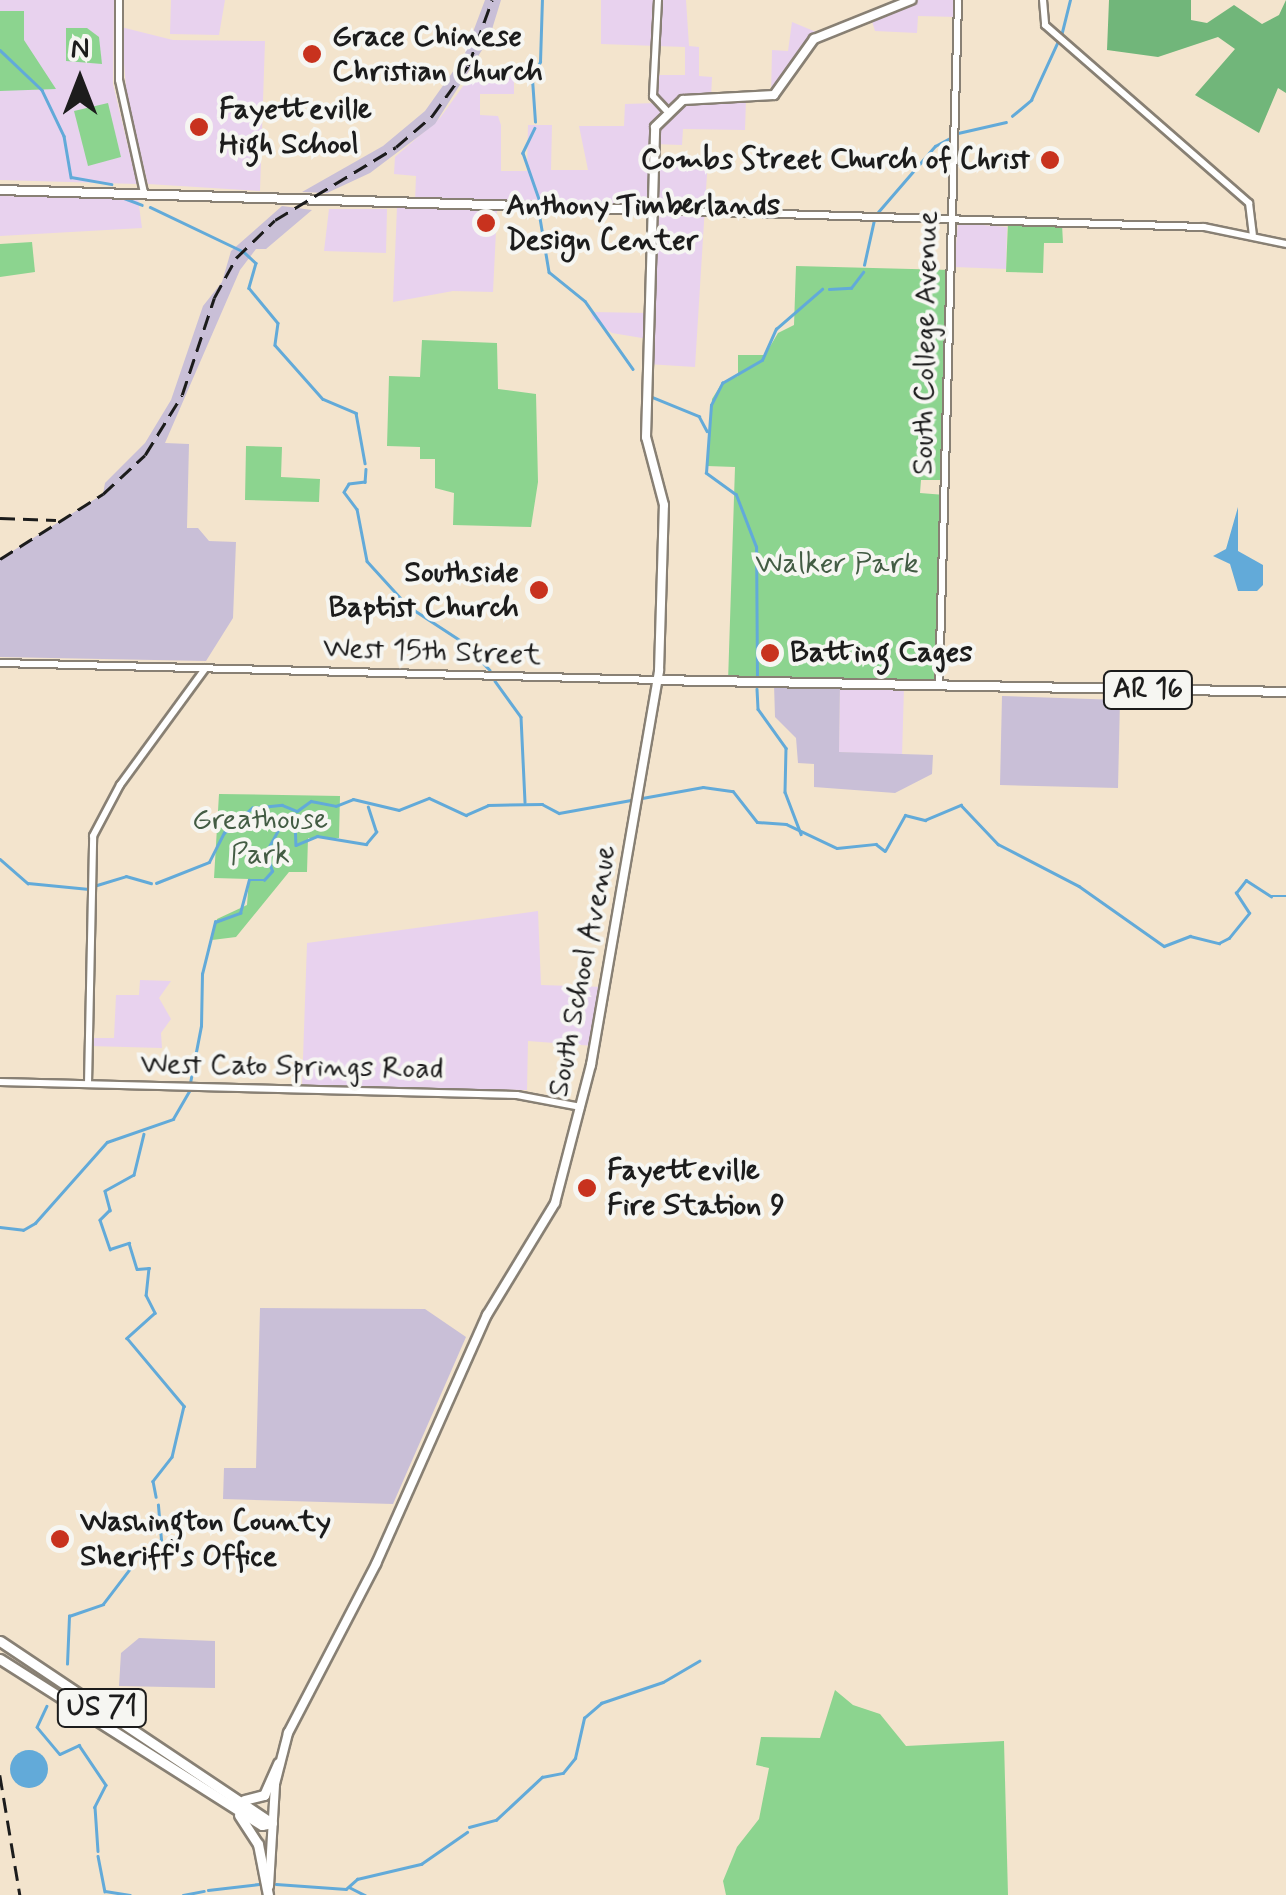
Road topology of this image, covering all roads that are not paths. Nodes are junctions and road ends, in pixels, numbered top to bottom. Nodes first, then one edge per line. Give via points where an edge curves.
1 (118, 0) edge
2 (658, 0) edge
3 (911, 0) edge
4 (958, 0) edge
5 (1043, 0) edge
6 (666, 110) junction
7 (0, 190) edge
8 (144, 193) junction
9 (650, 210) junction
10 (952, 219) junction
11 (1252, 234) junction
12 (1286, 244) edge
13 (0, 663) edge
14 (205, 668) junction
15 (658, 680) junction
16 (940, 688) junction
17 (1286, 692) edge
18 (0, 1082) edge
19 (88, 1084) junction
20 (581, 1107) junction
21 (0, 1641) edge
22 (0, 1659) edge
23 (278, 1764) junction
24 (204, 1776) junction
25 (222, 1800) junction
26 (272, 1822) junction
27 (268, 1895) edge

1 - 8 street via 119,80
2 - 6 street, South School Avenue via 654,96
3 - 6 main road via 814,39 774,94 696,98
4 - 10 street, South College Avenue
5 - 11 street via 1043,20 1249,202
6 - 9 main road, South School Avenue via 653,134
7 - 8 main road
8 - 9 main road
9 - 10 street
9 - 15 main road, South School Avenue via 646,438 664,505
10 - 11 street
10 - 16 street, South College Avenue
11 - 12 street
13 - 14 street, West 15th Street / AR 16
14 - 15 street, West 15th Street / AR 16
14 - 19 street via 104,809 91,847
15 - 16 main road, West 15th Street / AR 16
15 - 20 main road, South School Avenue
16 - 17 main road, AR 16
18 - 19 street, West Cato Springs Road
19 - 20 street, West Cato Springs Road via 527,1096
20 - 23 main road, South School Avenue via 555,1203 487,1315
21 - 24 highway, US 71
22 - 25 highway, US 71
23 - 24 highway via 264,1795 253,1801
23 - 26 main road, South School Avenue
24 - 26 highway, US 71
25 - 26 highway via 262,1826
25 - 27 highway via 256,1839
26 - 27 main road, South School Avenue

